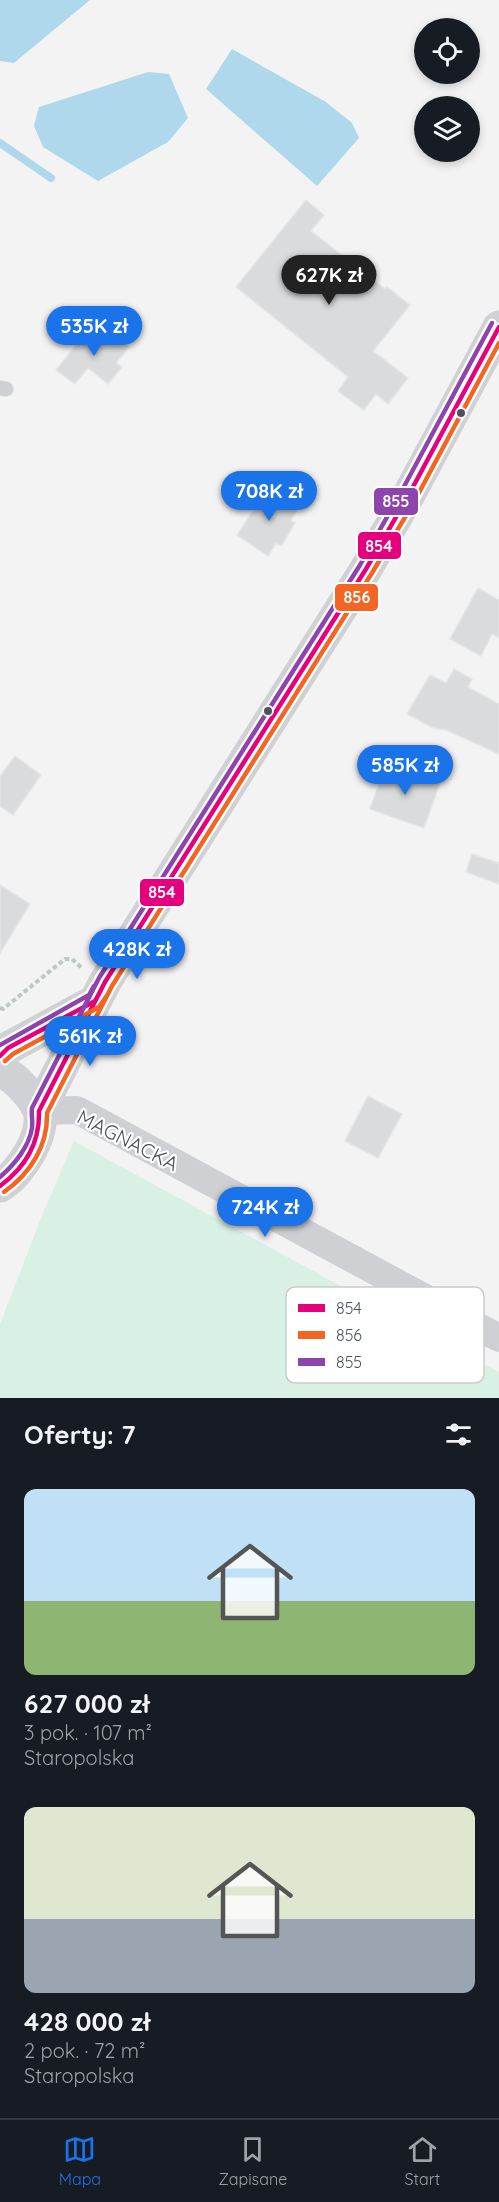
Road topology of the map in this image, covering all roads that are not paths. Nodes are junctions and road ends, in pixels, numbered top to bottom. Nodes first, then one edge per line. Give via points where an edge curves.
1 (499, 327) edge
2 (95, 1001) junction
3 (0, 1056) edge
4 (0, 1072) edge
5 (39, 1111) junction
6 (0, 1186) edge
7 (405, 1287) edge
8 (484, 1330) edge
9 (499, 1338) edge

1 - 2 main road via 366,569
2 - 3 main road via 8,1047
2 - 5 main road
4 - 5 main road via 19,1082
5 - 6 main road via 39,1130 29,1152 16,1172
5 - 7 street, MAGNACKA via 77,1110
8 - 9 street, MAGNACKA

